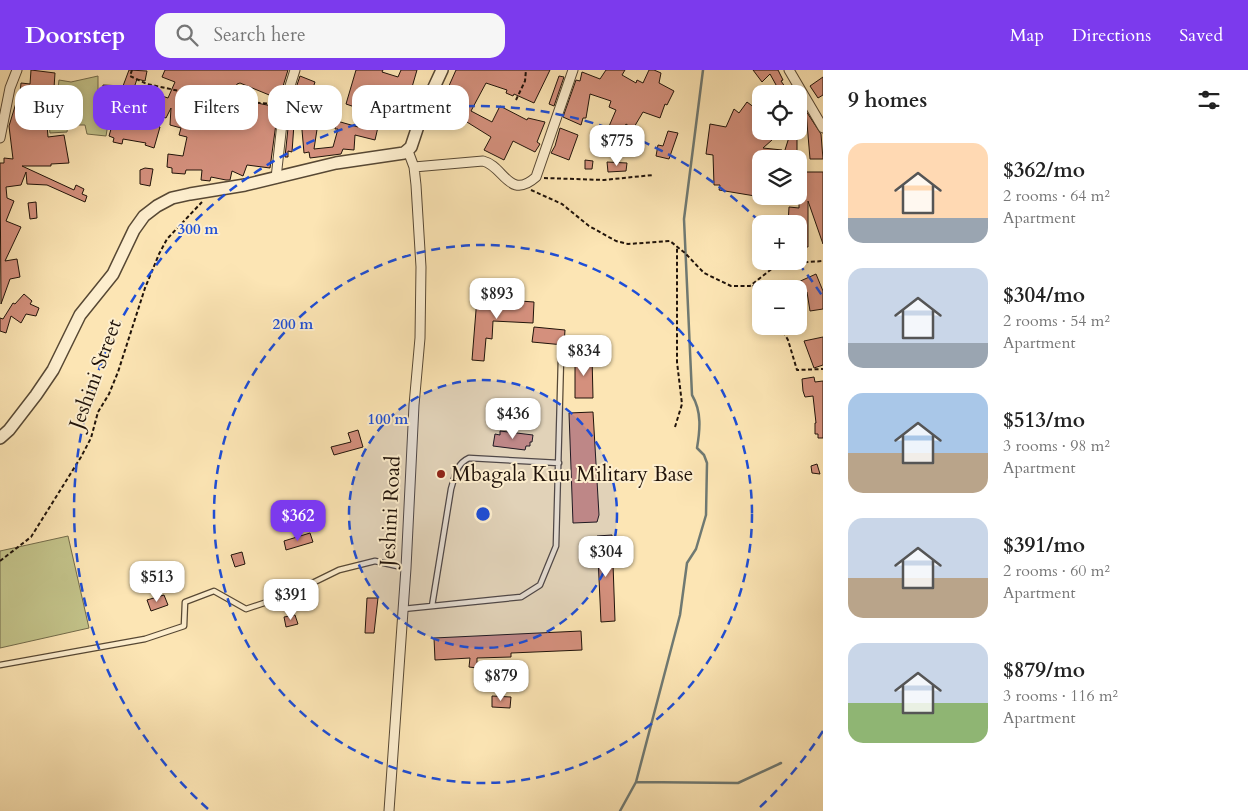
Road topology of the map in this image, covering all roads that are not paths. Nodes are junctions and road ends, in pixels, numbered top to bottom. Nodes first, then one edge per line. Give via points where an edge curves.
1 (17, 70) edge
2 (295, 70) edge
3 (442, 70) edge
4 (573, 70) edge
5 (789, 70) edge
6 (823, 128) edge
7 (0, 138) edge
8 (408, 151) junction
9 (414, 167) junction
10 (276, 178) junction
11 (561, 358) dead end
12 (0, 438) edge
13 (559, 463) junction
14 (406, 568) junction
15 (432, 606) junction
16 (403, 609) junction
17 (0, 665) edge
18 (389, 811) edge

1 - 7 street
2 - 10 street via 284,105
3 - 8 street
4 - 9 street via 536,177 530,183 523,185 507,181 490,163 483,161
5 - 6 street
8 - 9 street, Jeshini Road
8 - 10 street via 336,163
9 - 14 street, Jeshini Road via 421,267 420,338
10 - 12 street via 172,198 144,216 124,246 113,274 80,315 44,382
11 - 13 lane
13 - 15 lane via 556,546 540,585 521,597
13 - 15 lane via 469,458 462,462 456,470 451,489
14 - 16 street, Jeshini Road
14 - 17 lane via 375,561 339,570 288,595 246,609 214,591 185,602 184,626 145,639
15 - 16 lane
16 - 18 street, Jeshini Road

